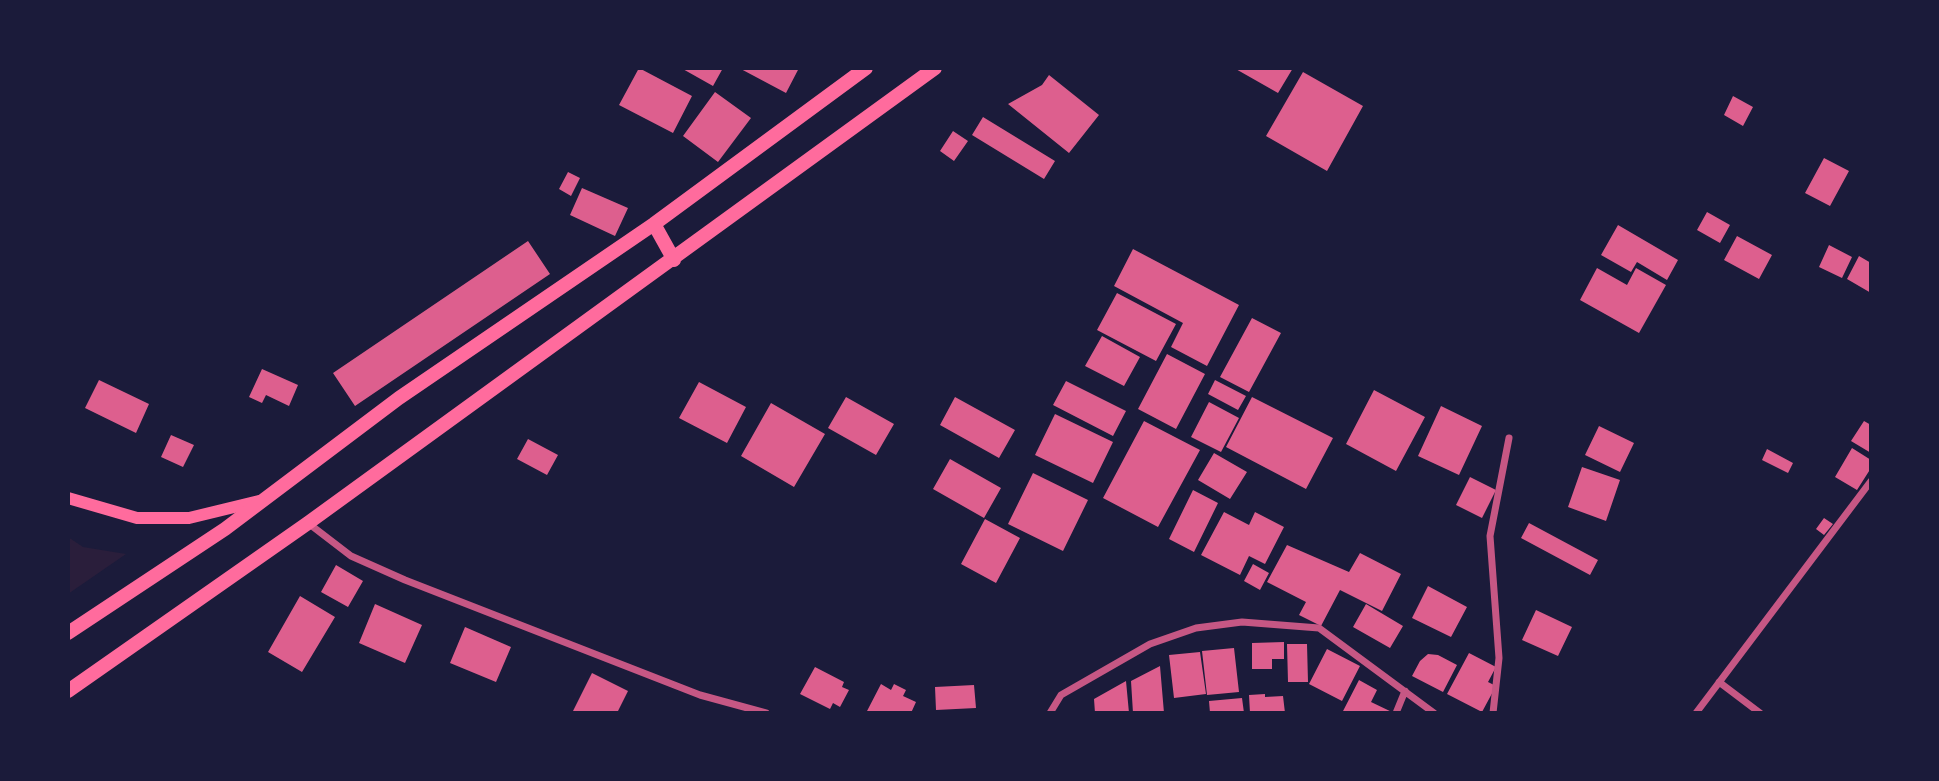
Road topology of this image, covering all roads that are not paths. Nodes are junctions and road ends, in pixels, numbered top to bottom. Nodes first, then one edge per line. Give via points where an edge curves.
1 (866, 68) edge
2 (935, 68) edge
3 (654, 224) junction
4 (674, 260) junction
5 (1509, 438) dead end
6 (1871, 481) edge
7 (68, 498) edge
8 (263, 500) junction
9 (308, 523) junction
10 (68, 633) edge
11 (1719, 682) junction
12 (68, 691) edge
13 (1405, 691) junction
14 (766, 713) edge
15 (1050, 713) edge
16 (1396, 713) edge
17 (1434, 713) edge
18 (1493, 713) edge
19 (1696, 713) edge
20 (1760, 713) edge

1 - 3 main road
2 - 4 main road
3 - 4 main road
3 - 8 main road via 399,398
4 - 9 main road
5 - 18 street via 1490,536 1499,658
6 - 11 street
7 - 8 main road via 137,519 189,518
8 - 10 main road
9 - 12 main road
9 - 14 street via 351,556 405,580 700,695
11 - 19 street
11 - 20 street
13 - 15 street via 1319,628 1242,622 1196,628 1150,644 1061,695
13 - 16 street
13 - 17 street

